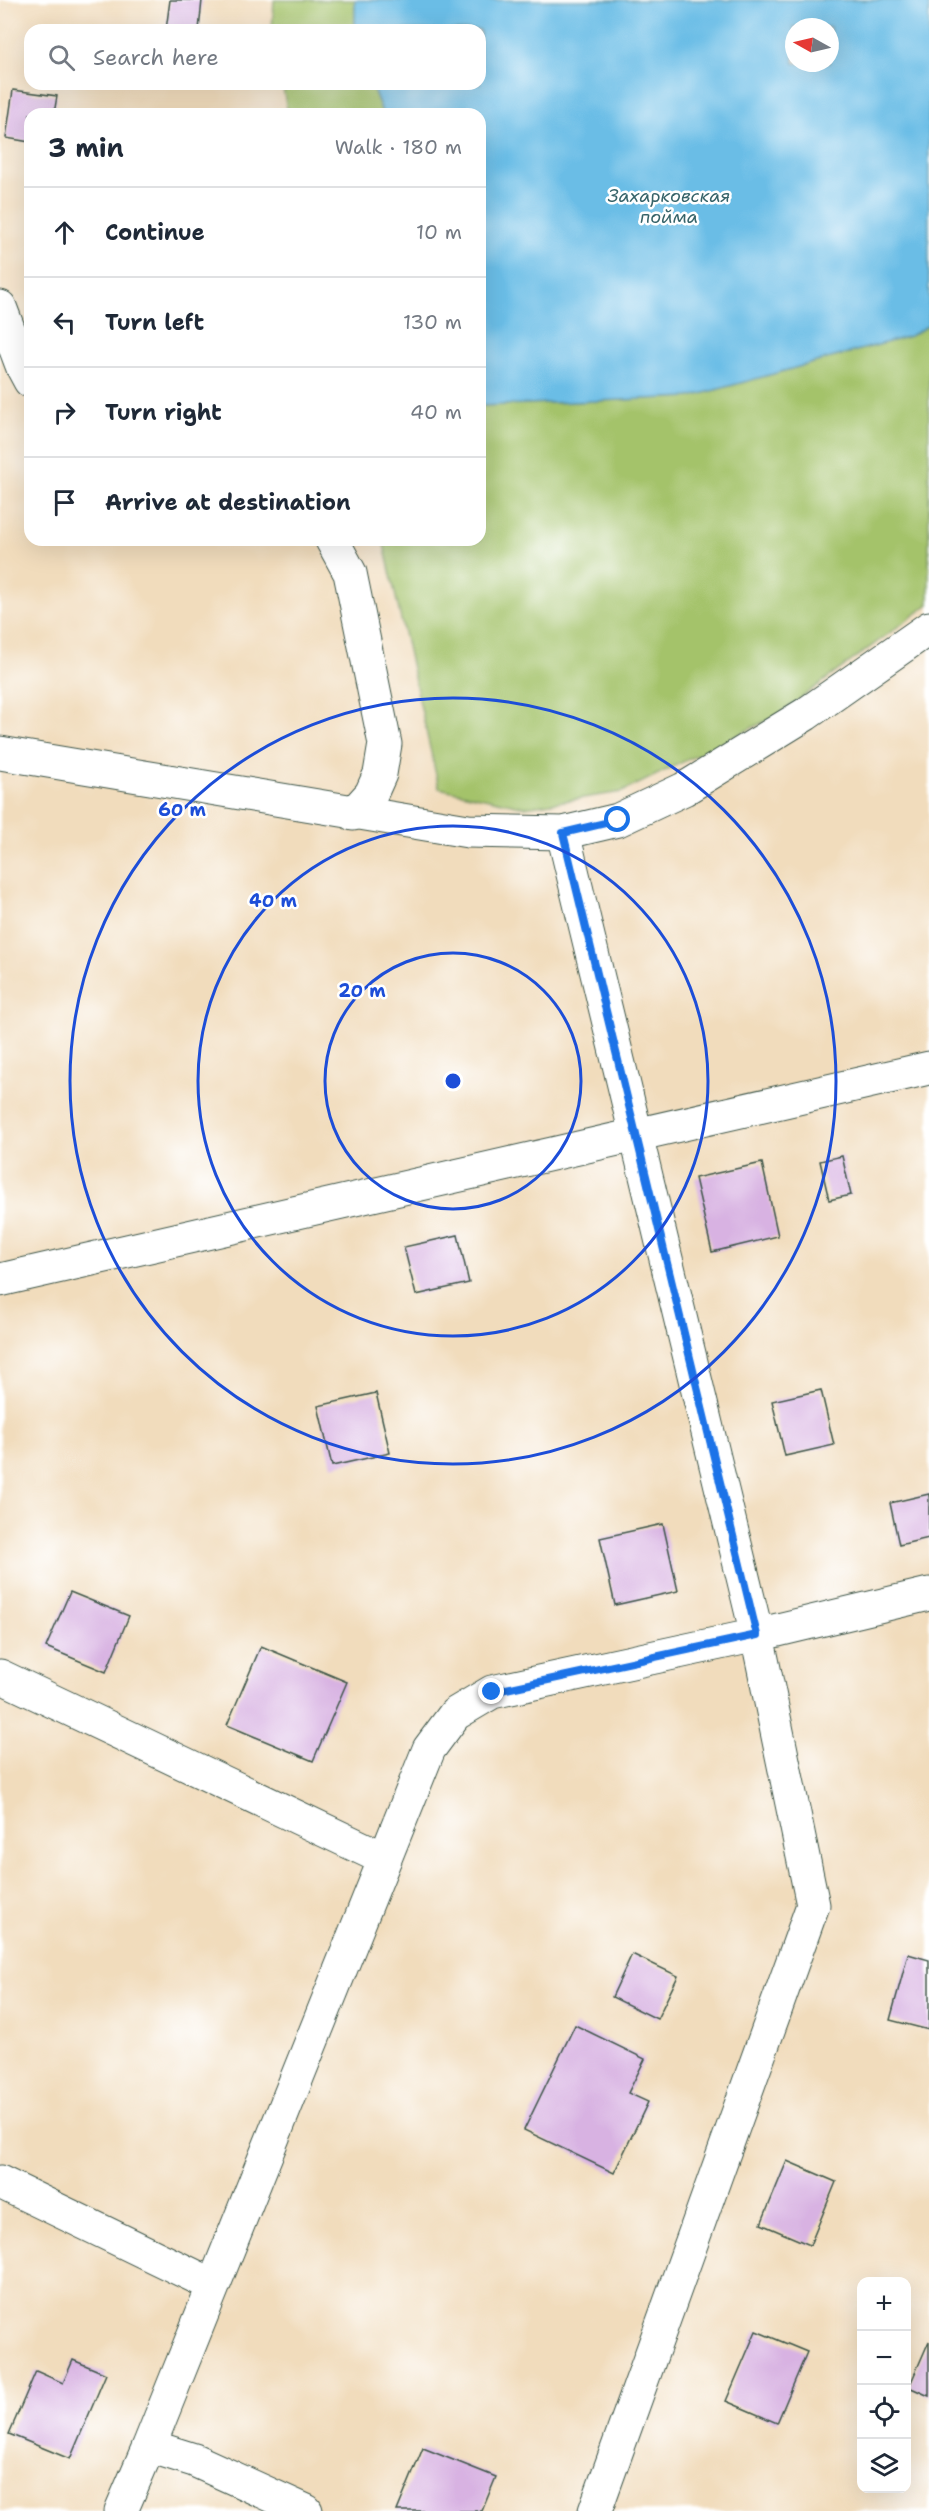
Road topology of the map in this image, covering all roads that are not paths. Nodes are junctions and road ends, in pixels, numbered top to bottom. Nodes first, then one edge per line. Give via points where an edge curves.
1 (0, 307) edge
2 (24, 370) edge
3 (335, 546) edge
4 (929, 628) edge
5 (0, 753) edge
6 (353, 814) junction
7 (563, 833) junction
8 (929, 1068) edge
9 (636, 1134) junction
10 (0, 1280) edge
11 (929, 1594) edge
12 (757, 1635) junction
13 (0, 1676) edge
14 (385, 1859) junction
15 (0, 2182) edge
16 (213, 2285) junction
17 (149, 2445) junction
18 (121, 2511) edge
19 (306, 2511) edge
20 (596, 2511) edge

1 - 2 street
3 - 6 street via 350,573 385,744 380,774 371,794
4 - 7 street via 806,714 684,789 618,820
5 - 6 street
6 - 7 street via 468,831
7 - 9 street
8 - 9 street
9 - 10 street
9 - 12 street
11 - 12 street
12 - 14 street via 492,1692 455,1714 429,1749
12 - 20 street via 813,1905
13 - 14 street
14 - 16 street
15 - 16 street
16 - 17 street
17 - 18 street
17 - 19 street via 195,2460

